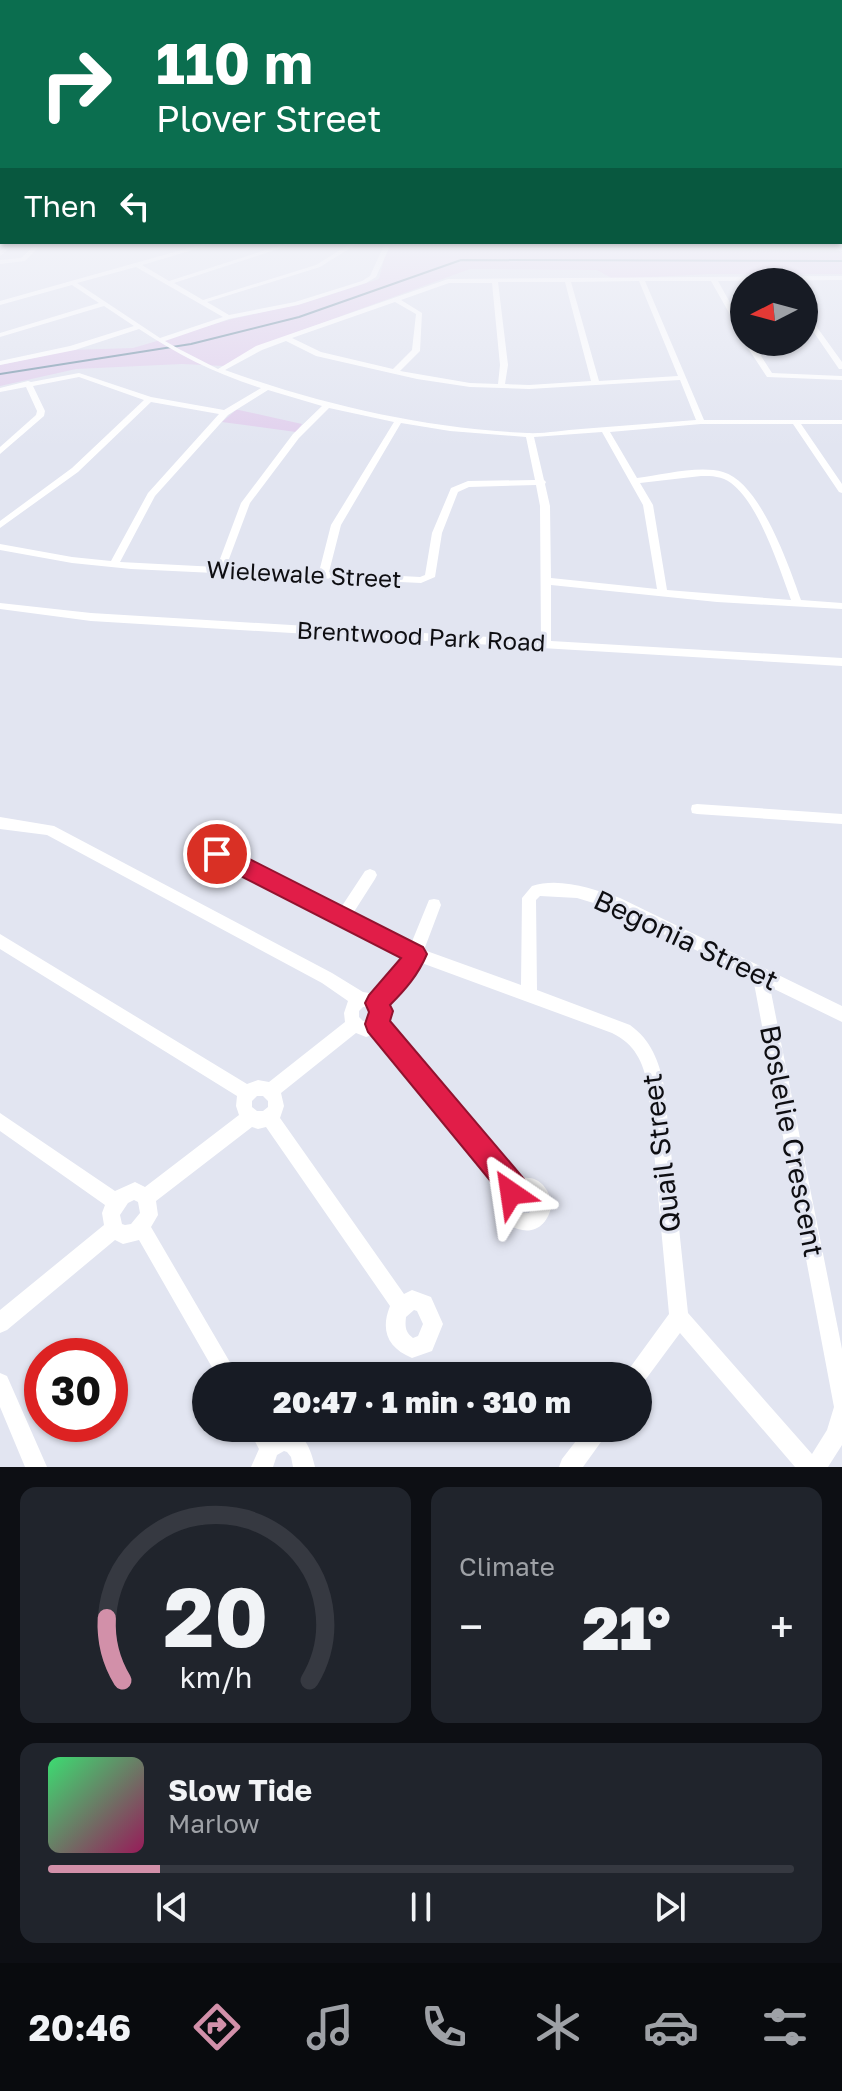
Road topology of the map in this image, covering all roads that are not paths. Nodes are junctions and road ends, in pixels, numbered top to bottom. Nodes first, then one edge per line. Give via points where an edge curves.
1 (82, 310) edge
2 (114, 310) edge
3 (217, 310) edge
4 (262, 310) edge
5 (363, 310) edge
6 (415, 310) edge
7 (498, 310) edge
8 (576, 310) edge
9 (654, 310) edge
10 (228, 317) junction
11 (139, 327) junction
12 (818, 333) edge
13 (0, 335) edge
14 (286, 338) junction
15 (160, 340) junction
16 (757, 356) edge
17 (0, 363) edge
18 (842, 367) edge
19 (219, 370) junction
20 (395, 371) junction
21 (682, 378) junction
22 (842, 378) edge
23 (28, 383) junction
24 (596, 384) junction
25 (501, 387) junction
26 (266, 388) junction
27 (0, 390) edge
28 (149, 399) junction
29 (329, 404) junction
30 (225, 413) junction
31 (399, 420) junction
32 (701, 422) junction
33 (795, 422) junction
34 (842, 422) edge
35 (604, 429) junction
36 (529, 436) junction
37 (0, 451) edge
38 (842, 472) edge
39 (830, 473) junction
40 (635, 481) junction
41 (542, 482) junction
42 (842, 490) edge
43 (0, 525) edge
44 (0, 547) edge
45 (114, 564) junction
46 (220, 571) junction
47 (323, 576) junction
48 (547, 581) junction
49 (662, 591) junction
50 (797, 603) junction
51 (0, 606) edge
52 (842, 606) edge
53 (546, 644) junction
54 (842, 662) edge
55 (697, 809) dead end
56 (842, 819) edge
57 (0, 823) edge
58 (220, 853) dead end
59 (370, 875) dead end
60 (434, 905) dead end
61 (343, 917) junction
62 (0, 941) edge
63 (415, 954) junction
64 (760, 975) junction
65 (529, 995) junction
66 (369, 1002) junction
67 (842, 1014) edge
68 (355, 1024) junction
69 (377, 1024) junction
70 (271, 1091) junction
71 (249, 1094) junction
72 (269, 1117) junction
73 (249, 1118) junction
74 (0, 1121) edge
75 (514, 1188) dead end
76 (146, 1197) junction
77 (116, 1202) junction
78 (142, 1228) junction
79 (114, 1229) junction
80 (401, 1306) dead end
81 (679, 1317) junction
82 (0, 1323) edge
83 (220, 1362) edge
84 (646, 1362) edge
85 (0, 1383) edge
86 (842, 1401) edge
87 (842, 1413) edge
88 (589, 1442) edge
89 (266, 1457) edge
90 (36, 1467) edge
91 (304, 1467) edge
92 (570, 1467) edge
93 (809, 1467) edge
94 (816, 1467) edge

1 - 13 street
2 - 11 street
3 - 10 street
4 - 10 street
5 - 14 street
6 - 20 street via 419,313 416,351
7 - 25 street
8 - 24 street
9 - 21 street
10 - 15 street
11 - 15 street
11 - 17 street
12 - 18 street
14 - 19 street
14 - 20 street via 319,354
15 - 19 street
16 - 22 street via 770,375
19 - 26 street
20 - 25 street
21 - 24 street
21 - 32 street
23 - 27 street
23 - 28 street via 79,375
23 - 37 street via 40,416
24 - 25 street
26 - 29 street
26 - 30 street
28 - 30 street
28 - 43 street via 75,470
29 - 31 street
29 - 46 street via 296,436 246,503
30 - 45 street via 151,495
31 - 36 street
31 - 47 street via 336,525
32 - 33 street
32 - 35 street
33 - 34 street
33 - 39 street
35 - 36 street
35 - 40 street
36 - 41 street
38 - 39 street
39 - 42 street
40 - 49 street via 648,505
40 - 50 street via 716,474 734,480 772,538
41 - 47 street, Wielewale Street via 468,484 454,490 437,533 430,577
41 - 48 street
44 - 45 street, Wielewale Street
45 - 46 street, Wielewale Street
46 - 47 street, Wielewale Street
48 - 49 street
48 - 53 street
49 - 50 street
50 - 52 street
51 - 53 street, Brentwood Park Road via 106,618
53 - 54 street, Brentwood Park Road
55 - 56 street
57 - 66 street via 49,830
58 - 61 street, Quail Street
59 - 61 street
60 - 63 street
61 - 63 street, Quail Street
62 - 71 street
63 - 65 street, Quail Street
63 - 66 street via 404,975
64 - 65 street, Begonia Street via 592,894 539,890 529,898
64 - 67 street, Begonia Street
64 - 86 street, Boslelie Crescent
65 - 81 street, Quail Street via 623,1029 647,1053 656,1086
66 - 68 street via 352,1011
66 - 69 street via 381,1011
68 - 69 street
68 - 70 street
69 - 75 street
70 - 71 street via 262,1088
70 - 72 street via 276,1104
71 - 73 street via 244,1104
72 - 73 street
72 - 80 street
73 - 76 street
74 - 77 street
76 - 77 street via 128,1192
76 - 78 street via 150,1208
77 - 79 street via 111,1213
78 - 79 street via 130,1235
78 - 83 street
79 - 82 street
81 - 84 street
81 - 93 street
85 - 90 street
87 - 94 street via 836,1435
88 - 92 street
89 - 91 street via 281,1440 293,1442

